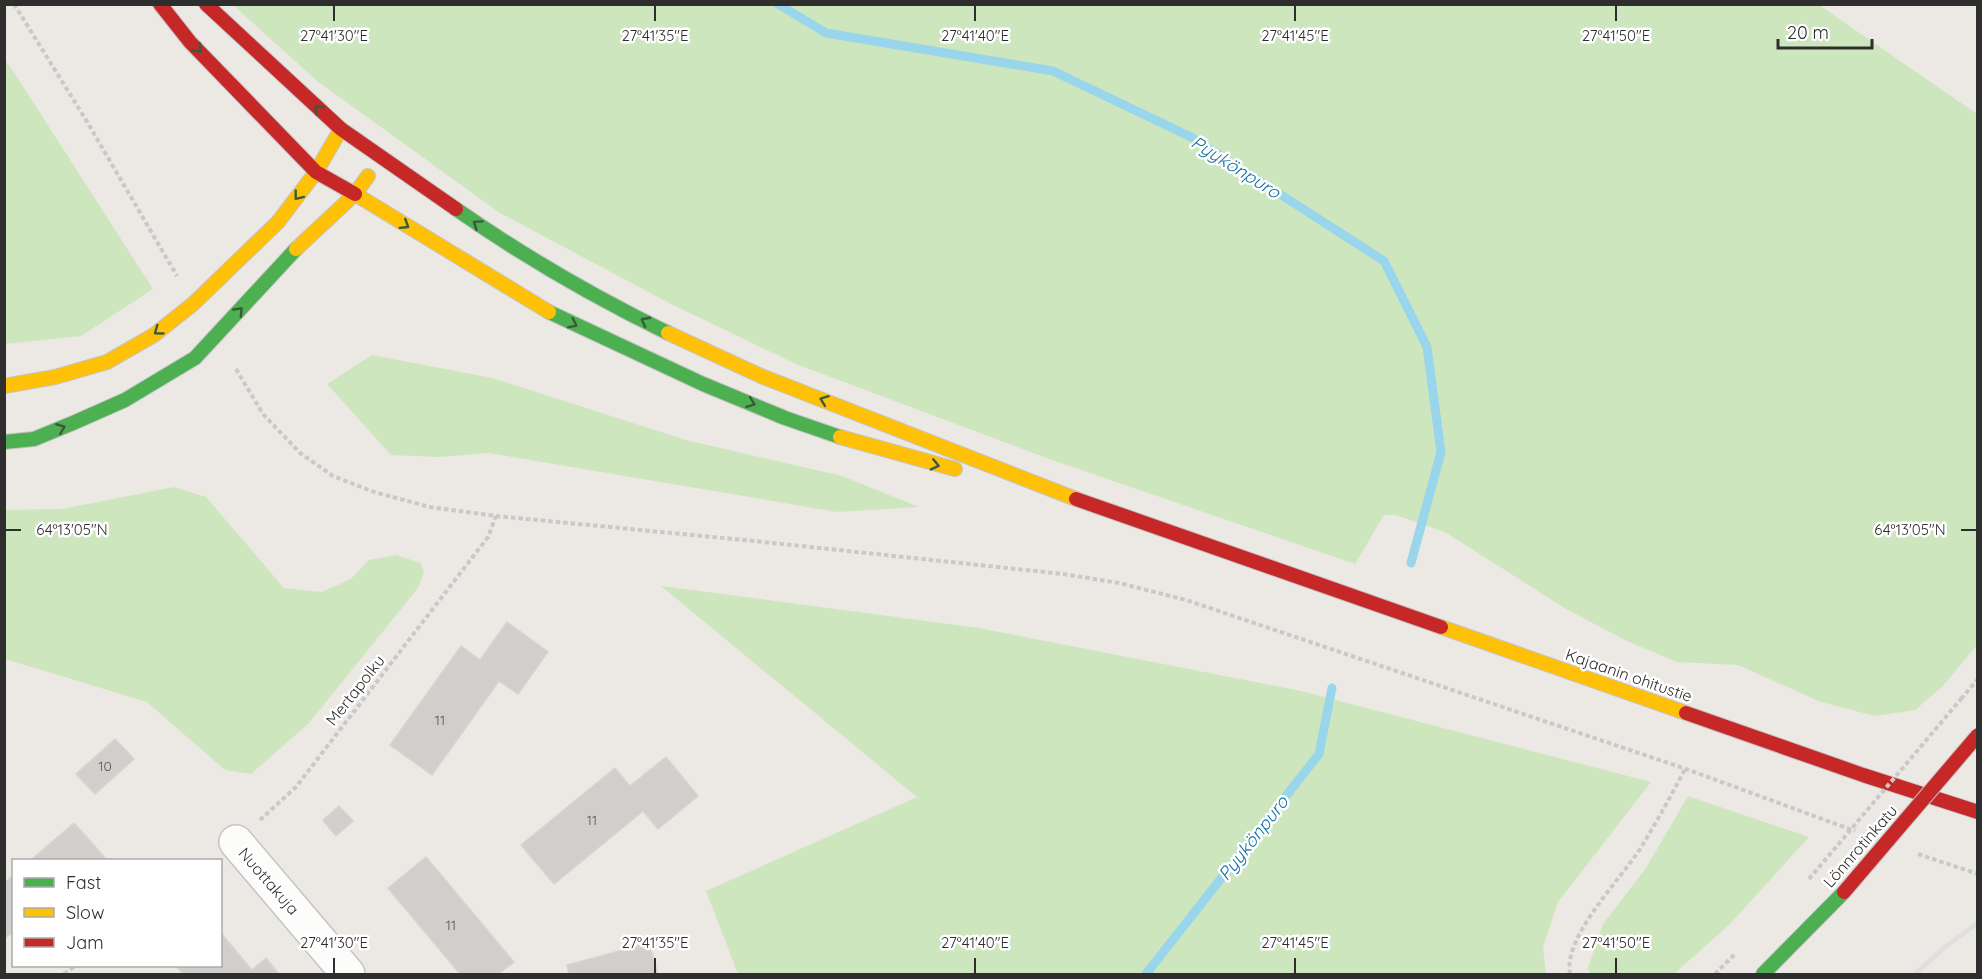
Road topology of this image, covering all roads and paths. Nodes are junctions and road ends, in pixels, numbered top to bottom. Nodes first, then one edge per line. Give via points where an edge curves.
1 (14, 4) edge
2 (160, 4) edge
3 (206, 4) edge
4 (341, 129) junction
5 (381, 158) junction
6 (316, 172) junction
7 (355, 194) junction
8 (182, 283) dead end
9 (236, 369) dead end
10 (4, 386) edge
11 (4, 442) edge
12 (1062, 494) junction
13 (496, 516) junction
14 (1977, 679) edge
15 (1977, 735) edge
16 (1686, 769) junction
17 (1977, 812) edge
18 (1864, 834) dead end
19 (236, 843) joint
20 (1909, 851) dead end
21 (1977, 874) edge
22 (1809, 879) dead end
23 (348, 975) edge
24 (1570, 975) edge
25 (1763, 975) edge

1 - 8 path
2 -> 6 main road via 190,42
4 -> 3 main road
4 - 5 main road
4 - 6 main road
5 - 7 main road
12 -> 5 main road via 761,376 665,332 483,228
6 - 7 main road
6 -> 10 main road via 278,222 239,262 154,335 107,362
11 -> 7 main road via 34,439 73,423 125,400 195,358 308,236
7 -> 12 main road via 554,314 737,399 903,457
9 - 13 path via 263,414 300,453 333,476 430,507
12 - 17 main road, Kajaanin ohitustie
13 - 16 path via 1063,574 1119,584 1186,600
13 - 19 path, Mertapolku via 488,537 296,787
14 - 22 path, bridge
15 - 25 main road, Lönnrotinkatu, bridge via 1844,892
16 - 18 path
16 - 24 path via 1639,849 1585,923 1568,963
19 - 23 street, Nuottakuja
20 - 21 path

